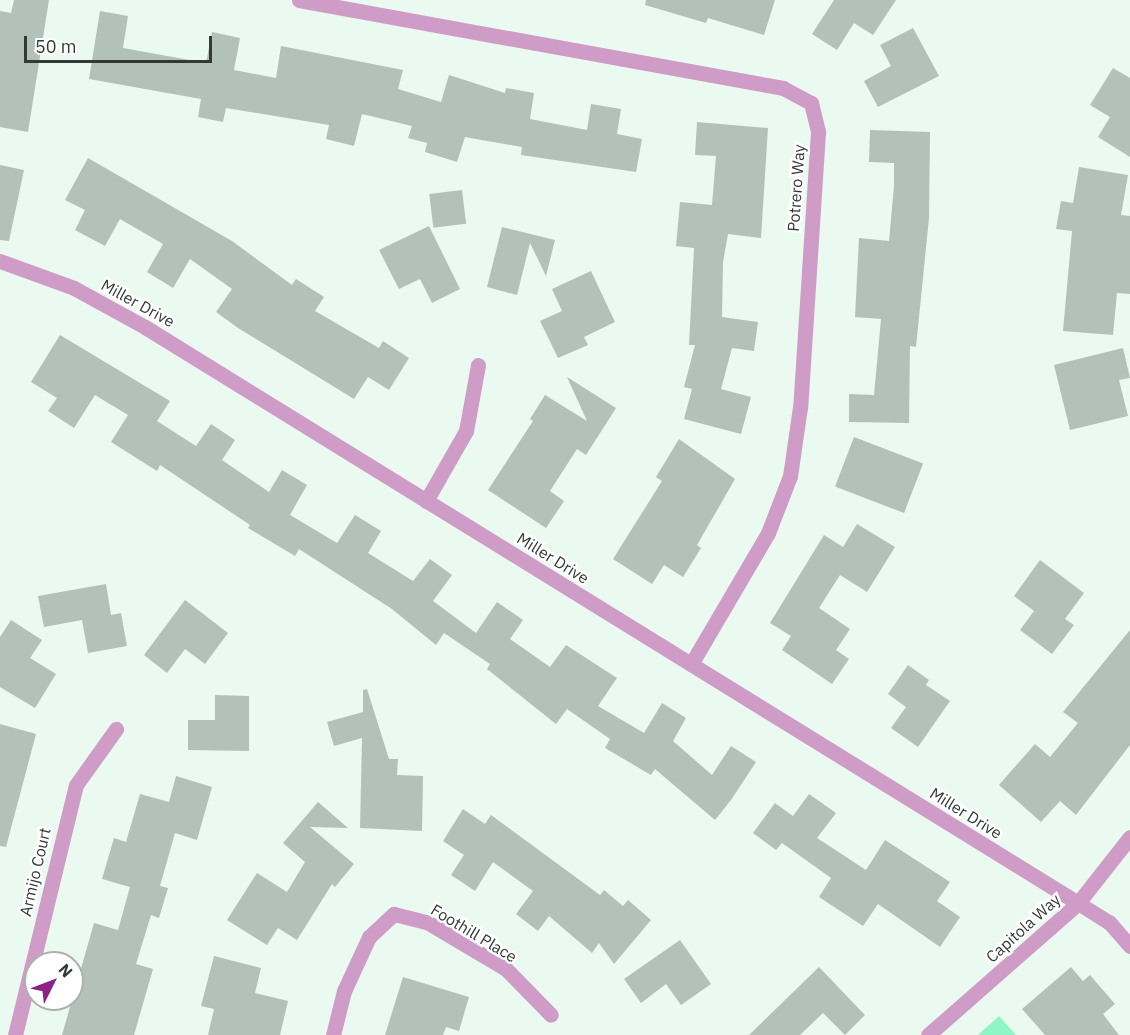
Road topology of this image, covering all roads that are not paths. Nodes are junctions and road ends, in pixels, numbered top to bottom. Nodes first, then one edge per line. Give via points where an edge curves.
1 (299, 0) edge
2 (0, 261) edge
3 (478, 365) dead end
4 (426, 501) junction
5 (691, 664) junction
6 (116, 729) dead end
7 (1130, 837) edge
8 (1078, 903) junction
9 (1130, 946) edge
10 (551, 1016) dead end
11 (15, 1035) edge
12 (333, 1035) edge
13 (928, 1035) edge

1 - 5 street, Potrero Way via 783,88 811,103 818,132 800,407 790,476 768,533
2 - 4 street, Miller Drive via 74,288 146,327
3 - 4 street via 466,431
4 - 5 street, Miller Drive
5 - 8 street, Miller Drive
6 - 11 street, Armijo Court via 76,785
7 - 8 street, Capitola Way
8 - 9 street, Miller Drive via 1109,922
8 - 13 street, Capitola Way
10 - 12 street, Foothill Place via 506,969 427,922 394,914 369,937 344,991

